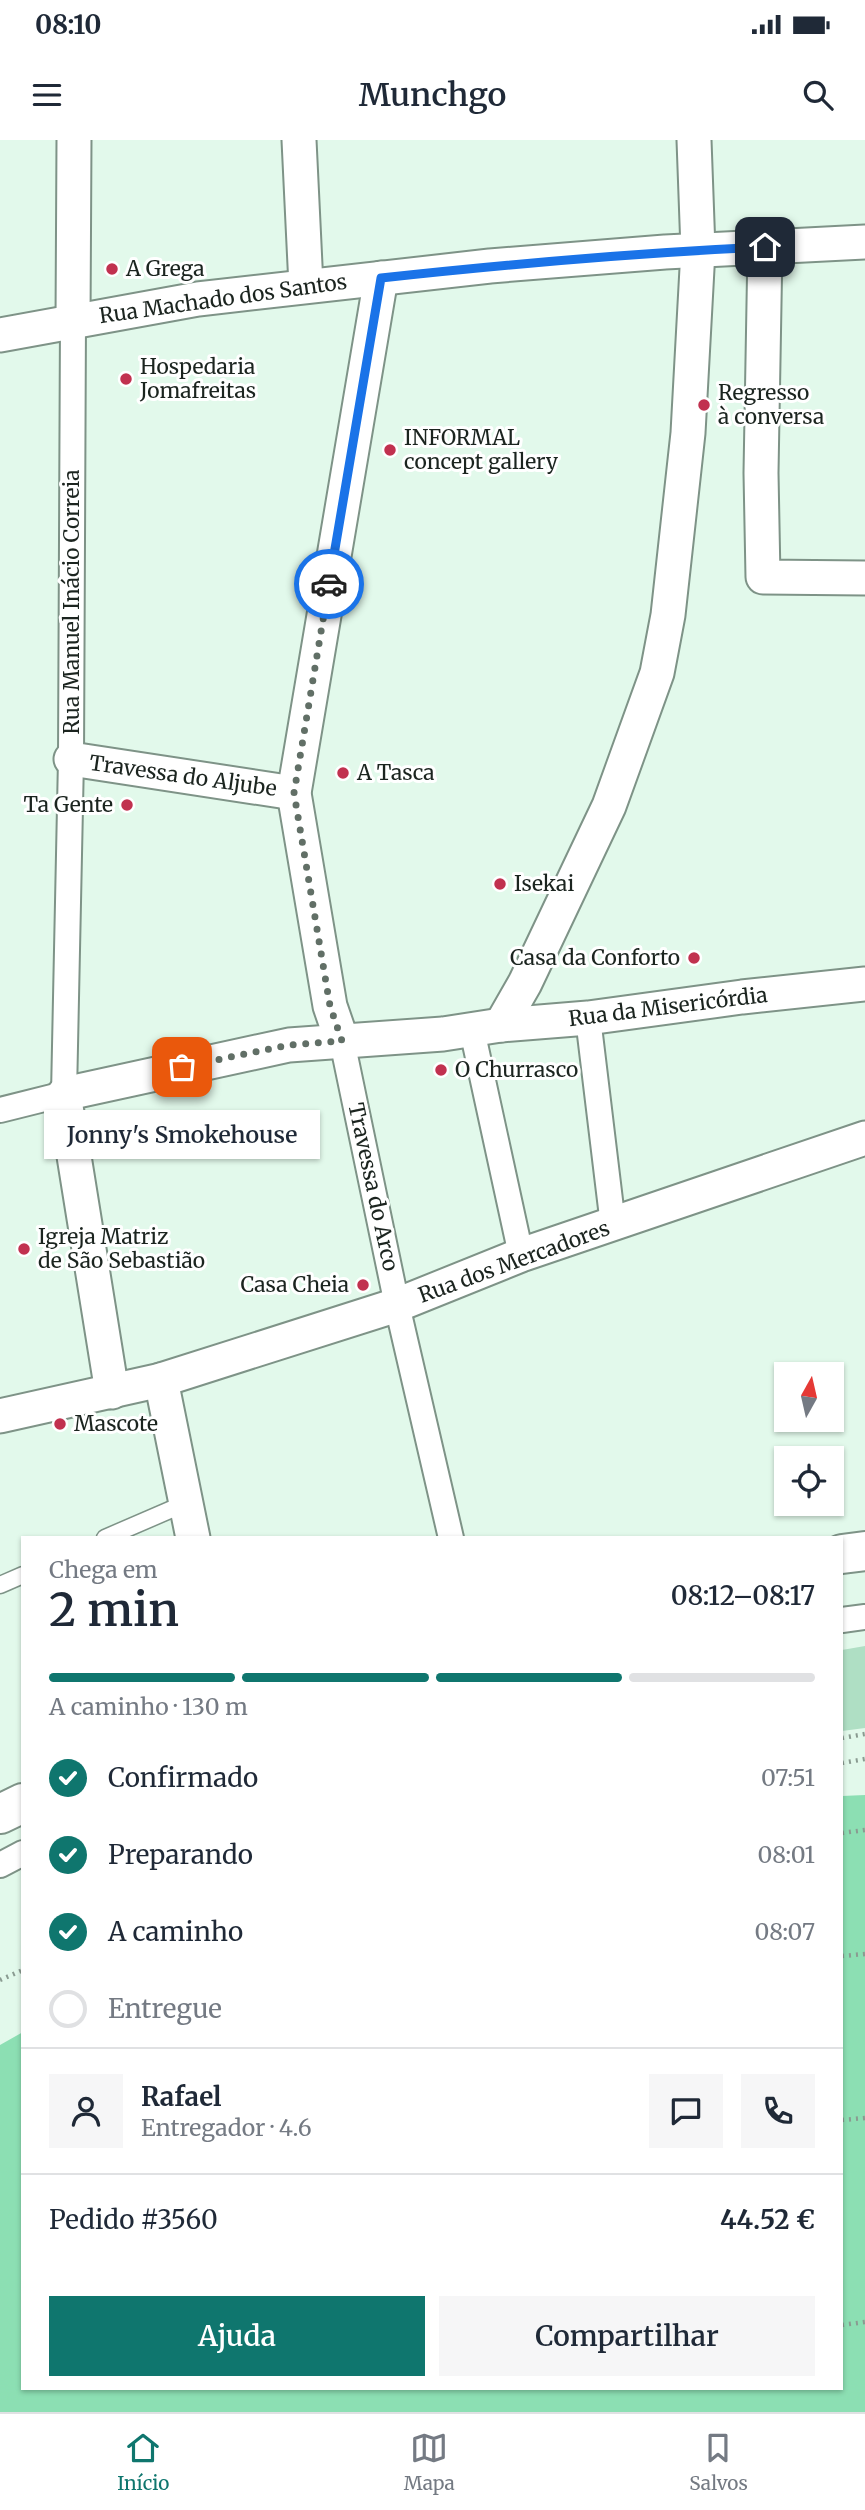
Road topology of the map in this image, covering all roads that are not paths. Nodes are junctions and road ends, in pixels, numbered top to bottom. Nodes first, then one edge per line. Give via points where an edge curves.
1 (74, 140) edge
2 (299, 140) edge
3 (694, 140) edge
4 (865, 242) edge
5 (765, 247) junction
6 (698, 250) junction
7 (381, 278) junction
8 (306, 286) junction
9 (73, 321) junction
10 (0, 335) edge
11 (865, 578) edge
12 (71, 760) junction
13 (294, 793) junction
14 (865, 984) edge
15 (588, 1018) junction
16 (486, 1028) junction
17 (342, 1041) junction
18 (64, 1094) junction
19 (0, 1110) edge
20 (865, 1138) edge
21 (614, 1225) junction
22 (521, 1255) junction
23 (397, 1305) junction
24 (161, 1380) junction
25 (112, 1392) junction
26 (0, 1416) edge
27 (186, 1503) junction
28 (110, 1536) edge
29 (193, 1536) edge
30 (451, 1536) edge
31 (865, 1550) edge
32 (843, 1554) edge
33 (21, 1576) edge
34 (0, 1585) edge
35 (865, 1617) edge
36 (843, 1620) edge
37 (21, 1804) edge
38 (0, 1814) edge
39 (21, 1854) edge
40 (0, 1865) edge

1 - 9 street
2 - 8 street
3 - 6 street
4 - 5 street, Rua Machado dos Santos
5 - 6 street, Rua Machado dos Santos
5 - 11 street via 762,576
6 - 7 street, Rua Machado dos Santos
6 - 16 street via 688,433 657,673 609,806 525,983
7 - 8 street, Rua Machado dos Santos
7 - 13 street
8 - 9 street, Rua Machado dos Santos
9 - 10 street, Rua Machado dos Santos
9 - 12 street, Rua Manuel Inácio Correia
12 - 13 street, Travessa do Aljube
12 - 18 street, Rua Manuel Inácio Correia
13 - 17 street via 330,1006
14 - 15 street, Rua da Misericórdia
15 - 16 street, Rua da Misericórdia
15 - 21 street
16 - 17 street, Rua da Misericórdia
16 - 22 street
17 - 18 street, Rua da Misericórdia via 289,1045
17 - 23 street, Travessa do Arco
18 - 19 street
18 - 25 street
20 - 21 street, Rua dos Mercadores
21 - 22 street, Rua dos Mercadores
22 - 23 street, Rua dos Mercadores
23 - 24 street, Rua dos Mercadores
23 - 30 street, Travessa do Arco
24 - 25 street, Rua dos Mercadores
24 - 27 street
25 - 26 street, Rua dos Mercadores
27 - 28 lane
27 - 29 street
31 - 32 main road
33 - 34 lane
35 - 36 street
37 - 38 main road
39 - 40 street

